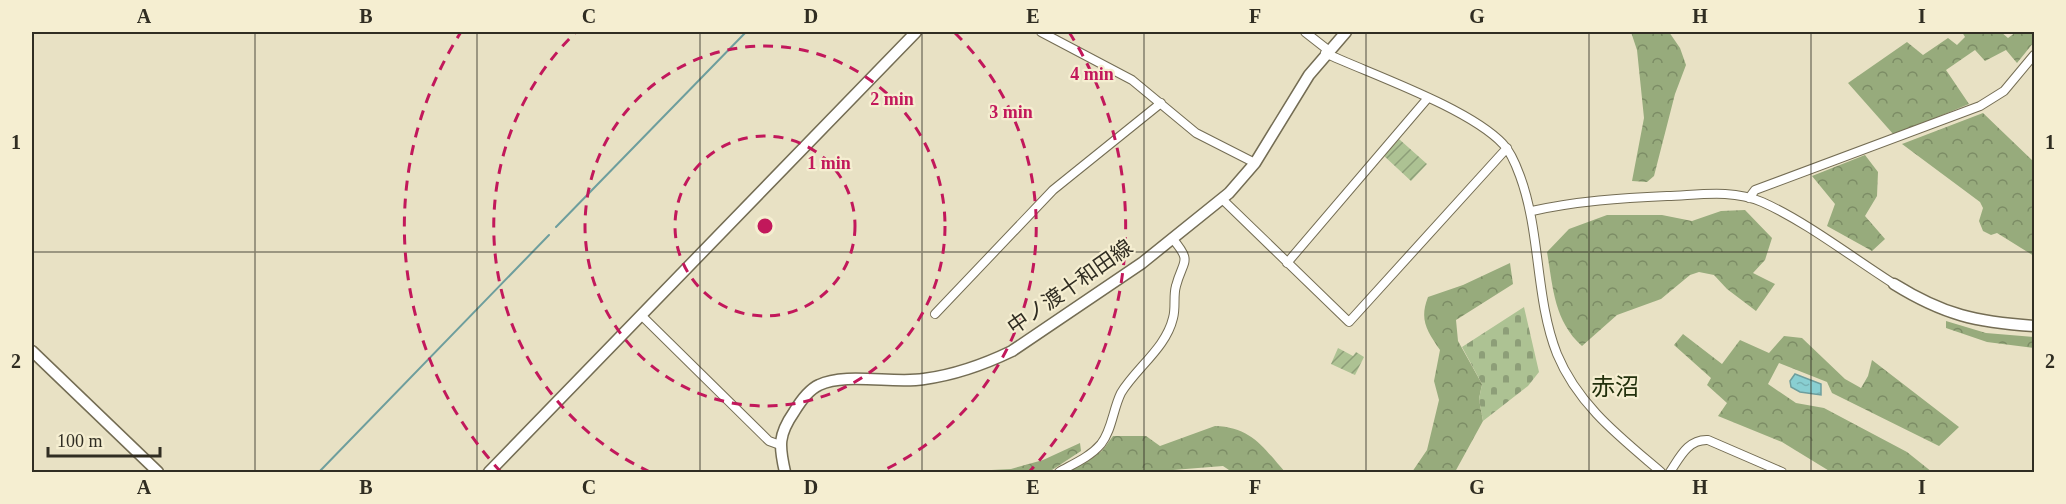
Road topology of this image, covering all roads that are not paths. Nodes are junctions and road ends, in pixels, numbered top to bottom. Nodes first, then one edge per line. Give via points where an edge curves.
1 (916, 32) edge
2 (1041, 32) edge
3 (1305, 32) edge
4 (1346, 32) edge
5 (1327, 52) junction
6 (2034, 55) edge
7 (1427, 99) junction
8 (1161, 103) junction
9 (1506, 148) junction
10 (1255, 163) junction
11 (1749, 198) junction
12 (1222, 199) junction
13 (1532, 211) junction
14 (1172, 238) junction
15 (1287, 263) junction
16 (1894, 284) joint
17 (935, 314) dead end
18 (641, 315) junction
19 (2034, 326) edge
20 (32, 351) edge
21 (780, 445) junction
22 (158, 472) edge
23 (489, 472) edge
24 (785, 472) edge
25 (1059, 472) edge
26 (1661, 472) edge
27 (1670, 472) edge
28 (1782, 472) edge

1 - 18 street
2 - 8 street via 1132,80
3 - 5 street
4 - 5 street, 中ノ渡十和田線
5 - 7 street
5 - 10 street, 中ノ渡十和田線
6 - 11 street via 2004,91 1980,106 1755,190
7 - 9 street via 1479,124
7 - 15 street
8 - 10 street via 1196,133
8 - 17 street via 1053,190
9 - 13 street
9 - 15 street via 1349,322
10 - 12 street, 中ノ渡十和田線
11 - 13 street via 1717,194 1649,196 1568,203
11 - 16 street via 1783,214
12 - 14 street, 中ノ渡十和田線
12 - 15 street
13 - 26 street via 1548,319 1567,376 1596,415
14 - 21 street, 中ノ渡十和田線 via 1079,307 999,357 924,379 839,380 818,385 783,426
14 - 25 street via 1187,260 1176,286 1173,319 1167,333 1125,388 1102,442 1093,452
16 - 19 street via 1965,318
18 - 21 street via 769,441
18 - 23 street
20 - 22 street
21 - 24 street, 中ノ渡十和田線
27 - 28 street via 1693,442 1700,440 1720,444

